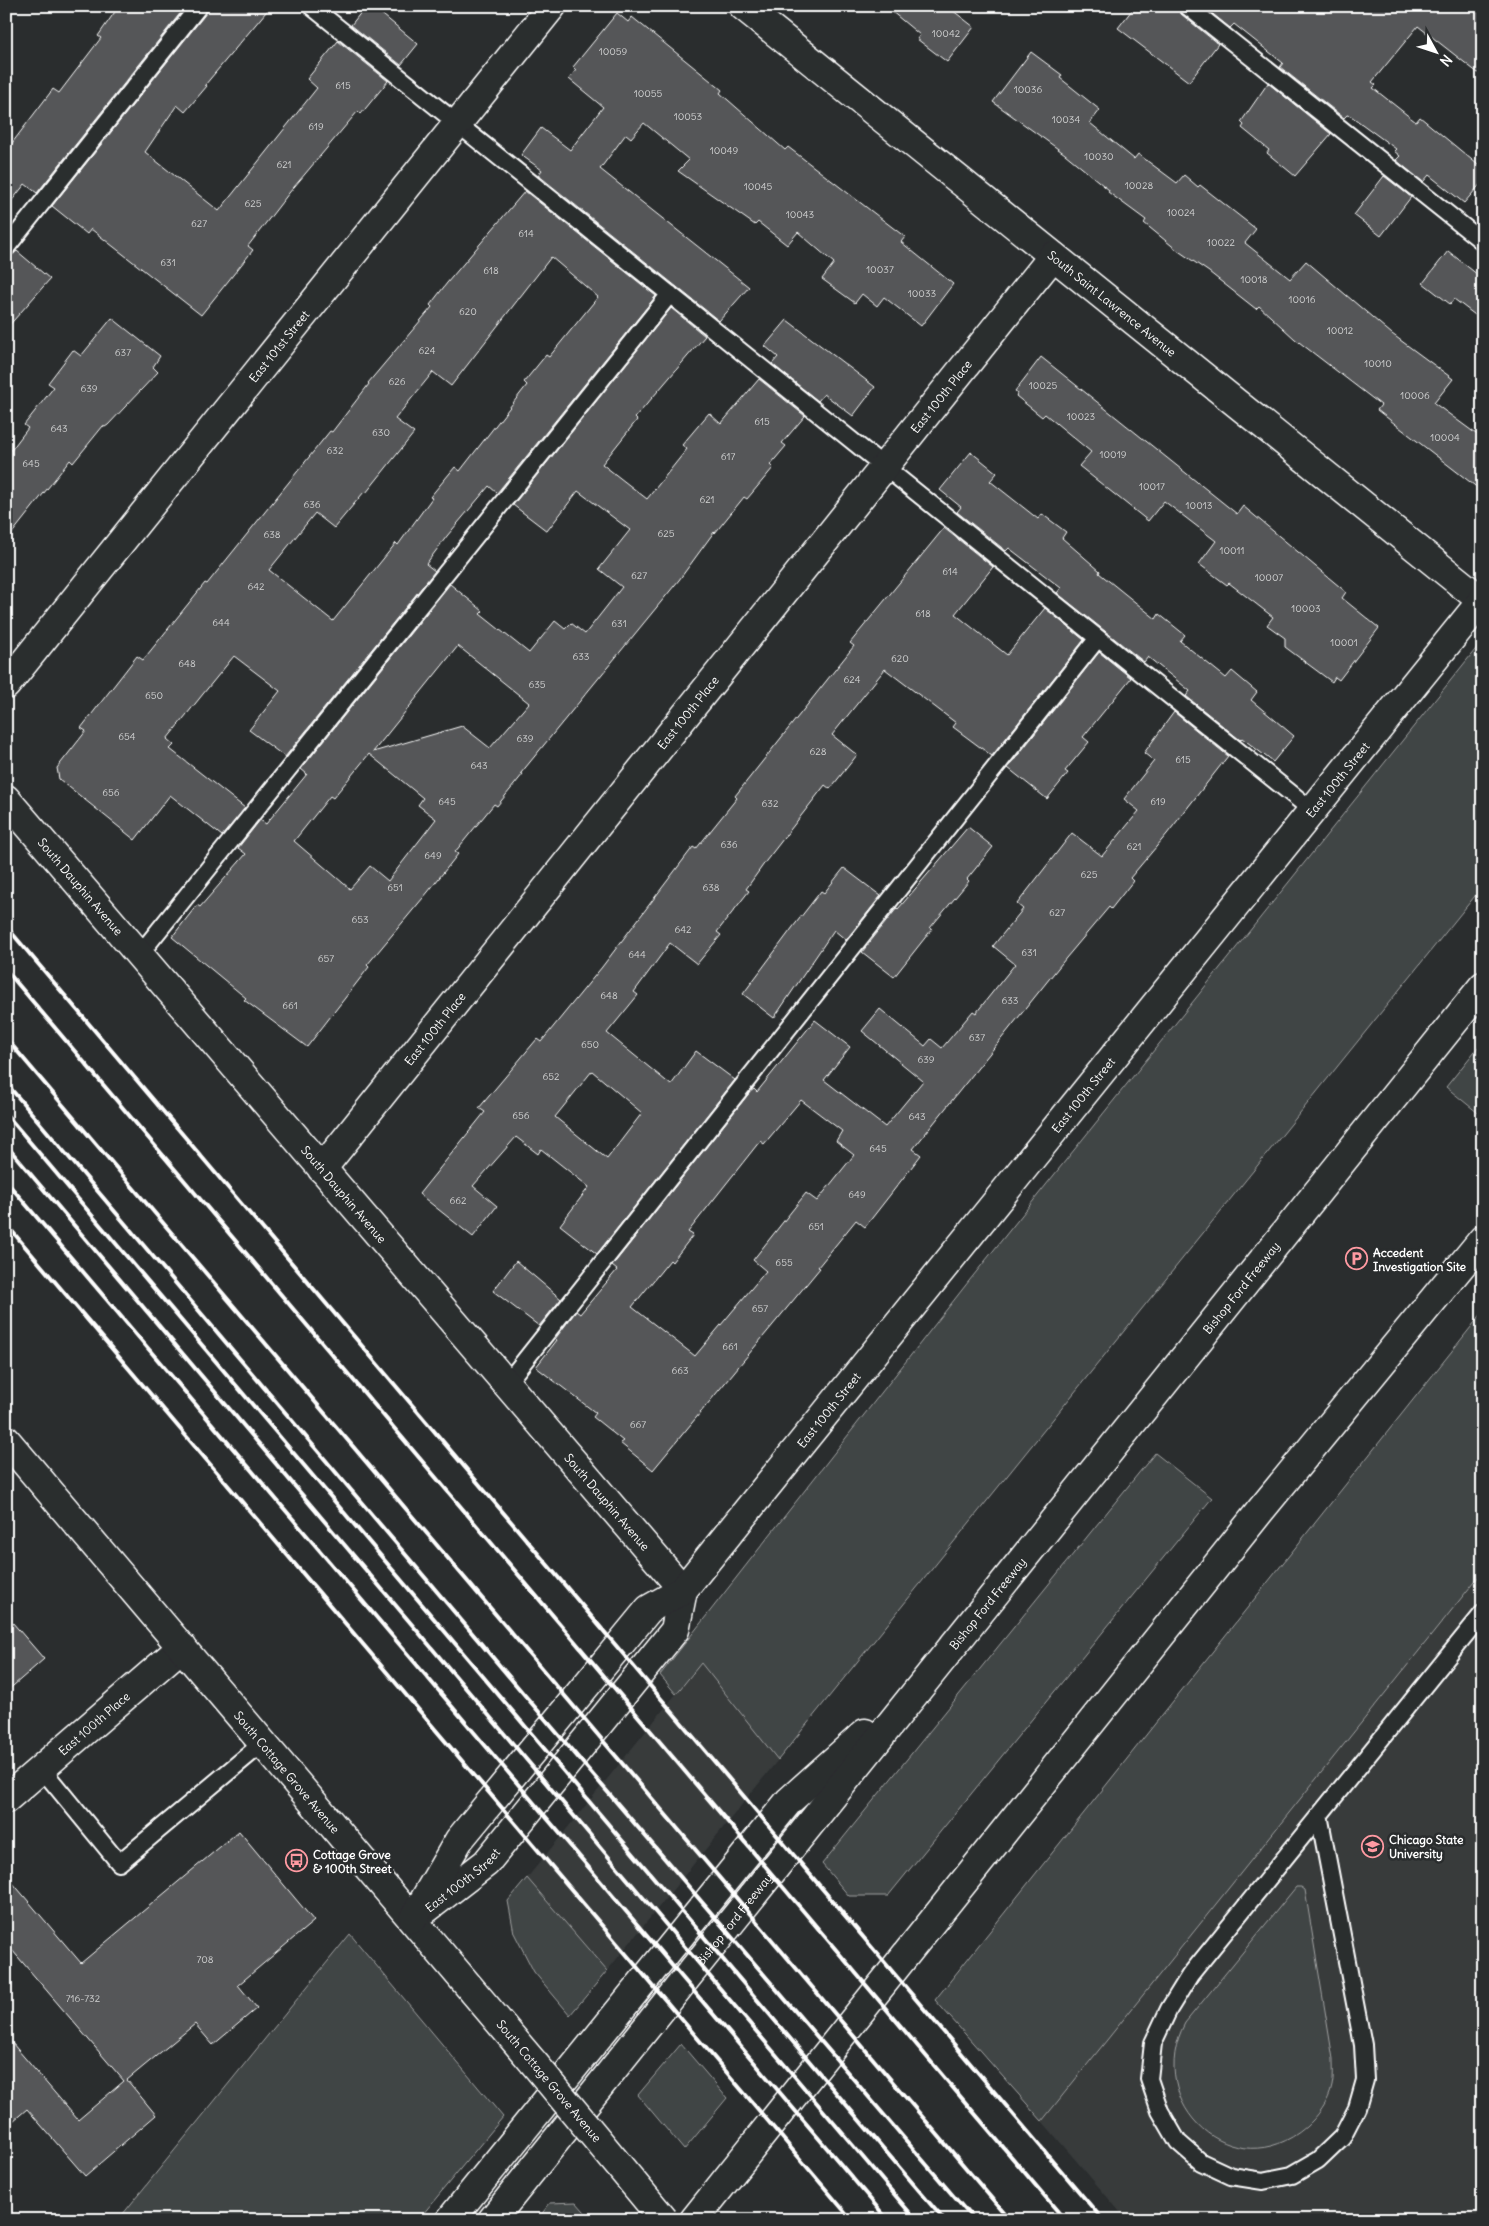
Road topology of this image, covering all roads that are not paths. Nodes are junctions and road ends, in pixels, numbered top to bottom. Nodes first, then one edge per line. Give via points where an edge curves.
1 (199, 6) edge
2 (311, 6) edge
3 (552, 6) edge
4 (743, 6) edge
5 (1188, 6) edge
6 (458, 124) junction
7 (1483, 242) edge
8 (6, 248) edge
9 (1053, 256) junction
10 (670, 294) junction
11 (884, 466) junction
12 (1482, 600) edge
13 (1098, 638) junction
14 (6, 685) edge
15 (6, 799) edge
16 (1313, 811) junction
17 (139, 954) junction
18 (1483, 986) edge
19 (322, 1169) junction
20 (1483, 1239) edge
21 (506, 1384) junction
22 (6, 1440) edge
23 (682, 1590) junction
24 (1483, 1613) edge
25 (182, 1647) junction
26 (922, 1682) junction
27 (264, 1742) junction
28 (42, 1769) junction
29 (6, 1799) edge
30 (1319, 1815) junction
31 (413, 1919) junction
32 (450, 2220) edge
33 (492, 2220) edge
34 (664, 2220) edge
35 (694, 2220) edge

1 - 8 lane
2 - 6 lane
3 - 6 main road, East 101st Street
4 - 9 main road, South Saint Lawrence Avenue
5 - 7 lane
6 - 10 lane
6 - 14 main road, East 101st Street
9 - 11 main road, East 100th Place
9 - 12 main road, South Saint Lawrence Avenue
10 - 11 lane
10 - 17 lane
11 - 13 lane
11 - 19 main road, East 100th Place
12 - 16 main road, East 100th Street
13 - 16 lane
13 - 21 lane
15 - 17 main road, South Dauphin Avenue
16 - 23 main road, East 100th Street
17 - 19 main road, South Dauphin Avenue
18 - 26 main road, Bishop Ford Freeway
19 - 21 main road, South Dauphin Avenue
20 - 35 main road via 1260,1511
21 - 23 main road, South Dauphin Avenue
22 - 25 main road, South Cottage Grove Avenue
23 - 31 main road, East 100th Street via 649,1609 465,1832
24 - 30 lane
25 - 27 main road, South Cottage Grove Avenue
25 - 28 main road, East 100th Place
26 - 32 main road via 789,1801
26 - 33 main road, Bishop Ford Freeway
27 - 28 lane via 119,1863
27 - 31 main road, South Cottage Grove Avenue
28 - 29 main road, East 100th Place
30 - 30 lane via 1190,1975 1153,2043 1149,2079 1160,2111 1178,2142 1201,2162 1231,2176 1263,2181 1292,2175 1318,2160 1342,2137 1357,2108 1365,2080 1363,2045
31 - 34 main road, South Cottage Grove Avenue, bridge

